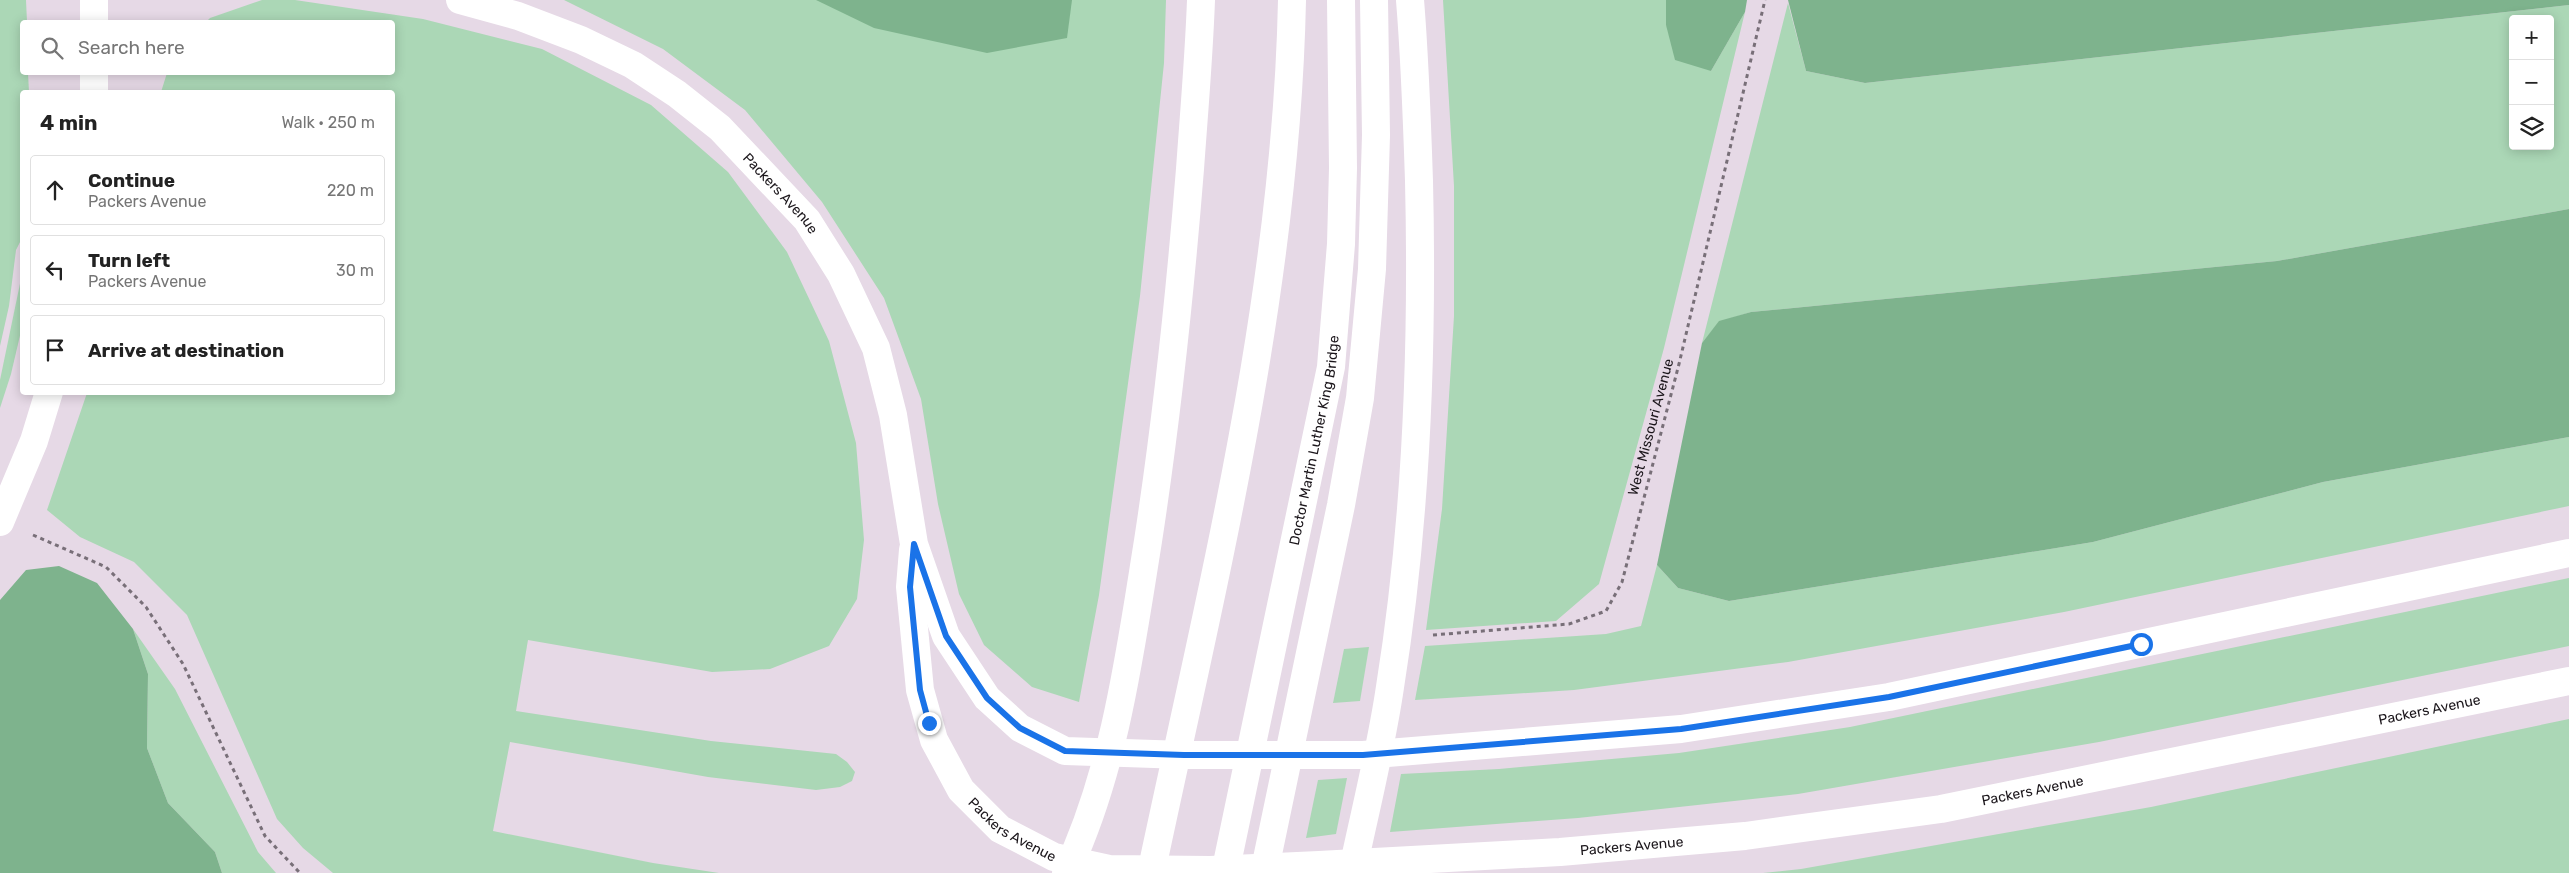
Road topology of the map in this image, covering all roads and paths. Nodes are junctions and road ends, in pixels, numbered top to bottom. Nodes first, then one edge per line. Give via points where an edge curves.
1 (94, 0) edge
2 (460, 0) edge
3 (1201, 0) edge
4 (1292, 0) edge
5 (1341, 0) edge
6 (1374, 0) edge
7 (1410, 0) edge
8 (1766, 0) edge
9 (94, 20) edge
10 (94, 75) edge
11 (94, 90) edge
12 (48, 395) edge
13 (0, 521) edge
14 (914, 544) junction
15 (2569, 553) edge
16 (1427, 635) dead end
17 (2569, 681) edge
18 (300, 873) edge
19 (1066, 873) edge
20 (1151, 873) edge
21 (1225, 873) edge
22 (1264, 873) edge
23 (1352, 873) edge

1 - 9 main road
2 - 14 main road, Packers Avenue via 518,16 581,40 633,65 720,128 807,220 841,274 876,348 893,415
3 - 19 main road via 1180,290 1159,469 1117,722 1086,832
4 - 20 main road via 1278,207 1259,339 1236,474
5 - 21 main road, Doctor Martin Luther King Bridge via 1341,244 1331,366
6 - 22 main road via 1376,135 1372,269 1360,398 1341,505
7 - 23 main road via 1415,60 1420,242 1420,381 1412,509 1390,689
8 - 16 path, West Missouri Avenue via 1679,364 1622,582 1606,611 1569,624
10 - 11 main road
12 - 13 main road via 34,441
13 - 18 path via 106,567 146,607 183,664 265,836
14 - 15 main road, Packers Avenue via 946,636 987,698 1020,728 1065,751 1184,755 1363,755 1681,729 1889,697
14 - 17 main road, Packers Avenue via 910,587 920,690 934,740 961,790 1007,833 1054,857 1109,869 1210,870 1348,864 1560,852 1755,834 1942,809

